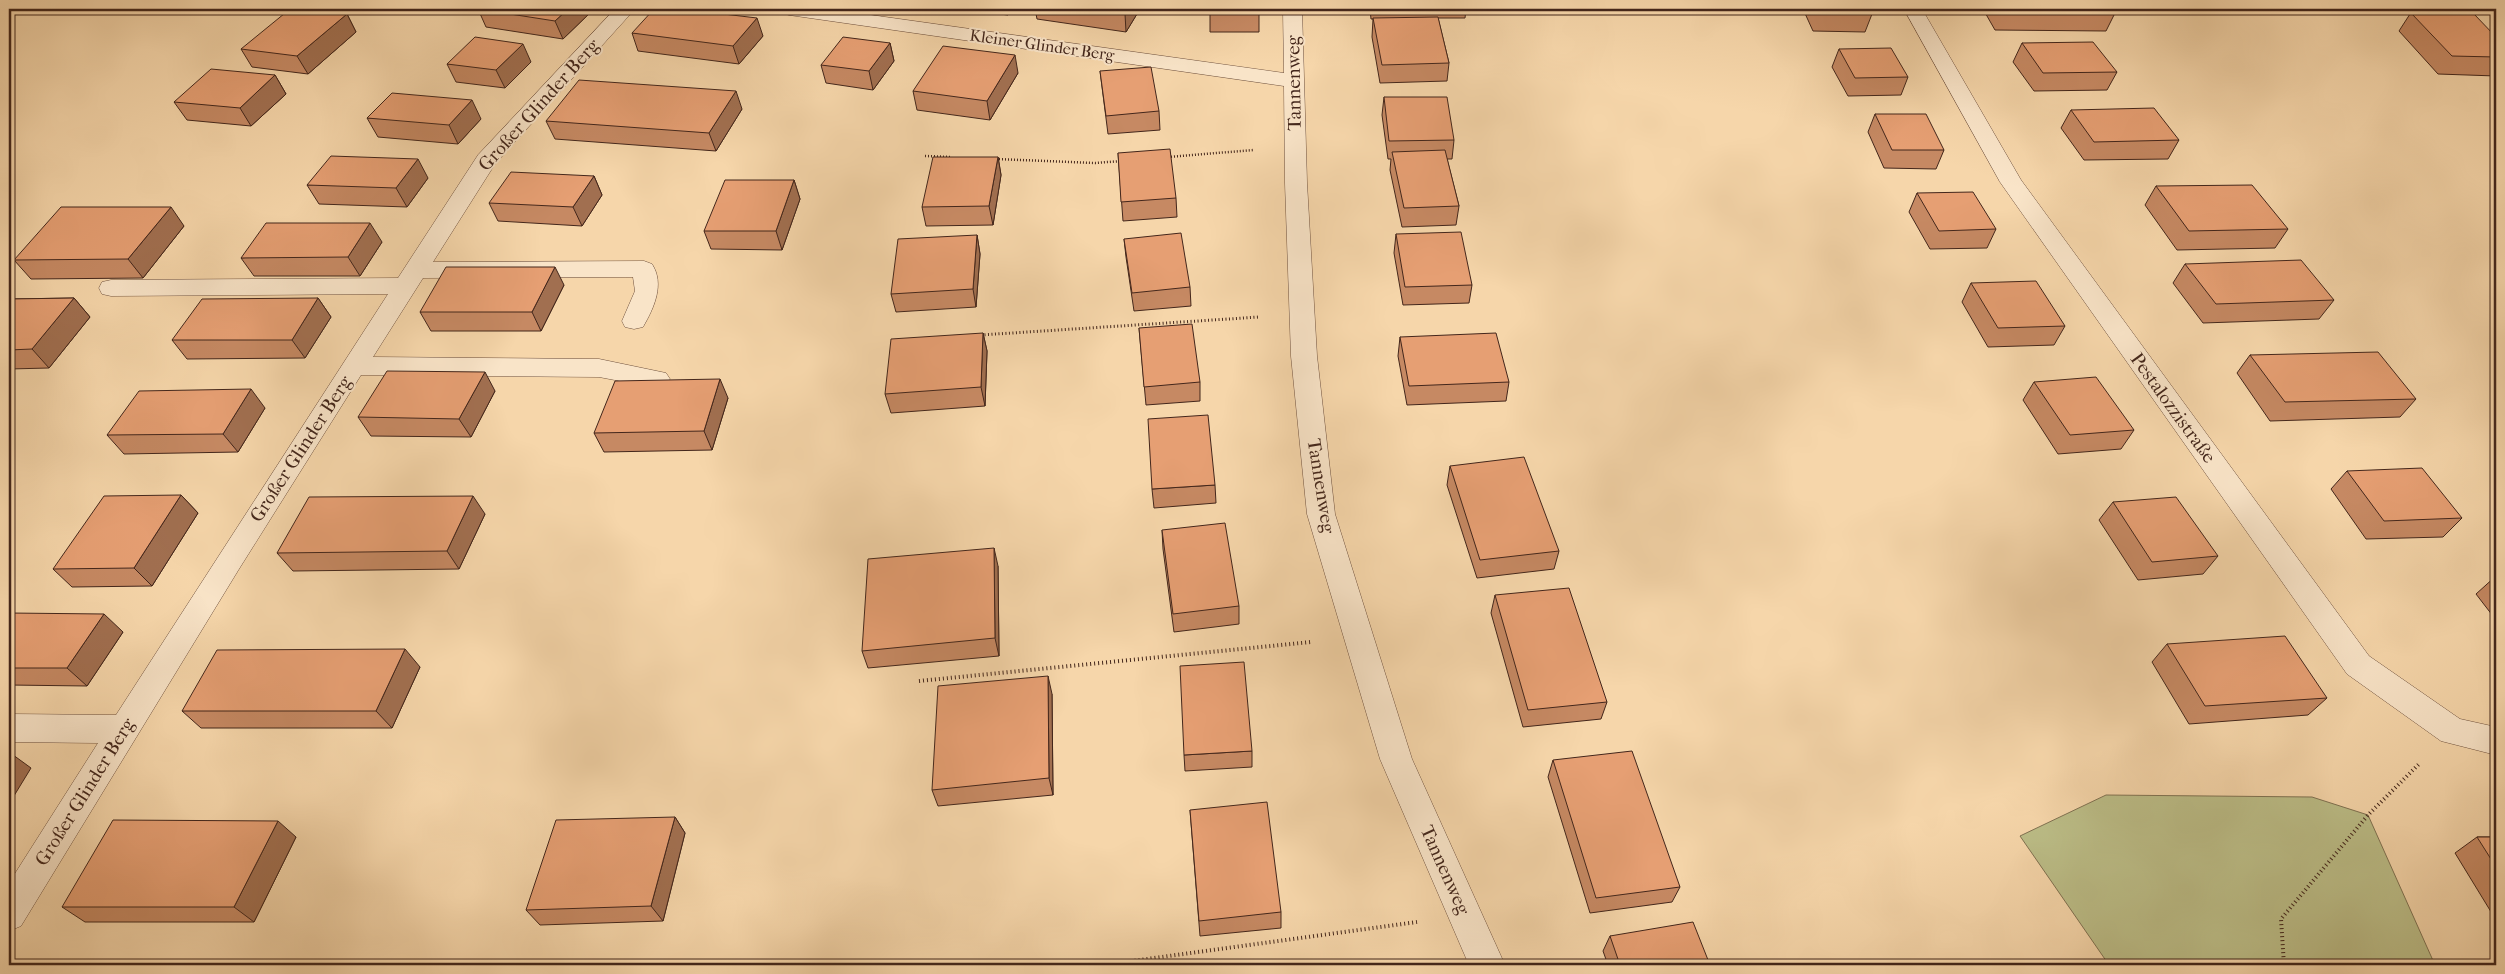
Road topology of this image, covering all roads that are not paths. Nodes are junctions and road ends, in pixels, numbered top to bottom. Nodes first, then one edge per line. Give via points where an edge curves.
1 (625, 9) edge
2 (789, 9) edge
3 (1293, 9) edge
4 (1913, 9) edge
5 (1294, 80) junction
6 (411, 278) junction
7 (111, 288) dead end
8 (634, 321) dead end
9 (354, 366) junction
10 (657, 380) edge
11 (9, 728) edge
12 (124, 729) junction
13 (2496, 740) edge
14 (9, 914) edge
15 (1487, 965) edge

1 - 6 street, Großer Glinder Berg via 486,160
2 - 5 street, Kleiner Glinder Berg
3 - 5 street, Tannenweg
4 - 13 street, Pestalozzistraße via 2011,182 2358,665 2452,731
5 - 15 street, Tannenweg via 1304,356 1322,514 1396,759
6 - 7 street
6 - 8 street via 644,269 646,291
6 - 9 street, Großer Glinder Berg
9 - 10 street via 599,368
9 - 12 street, Großer Glinder Berg
11 - 12 street
12 - 14 street, Großer Glinder Berg

